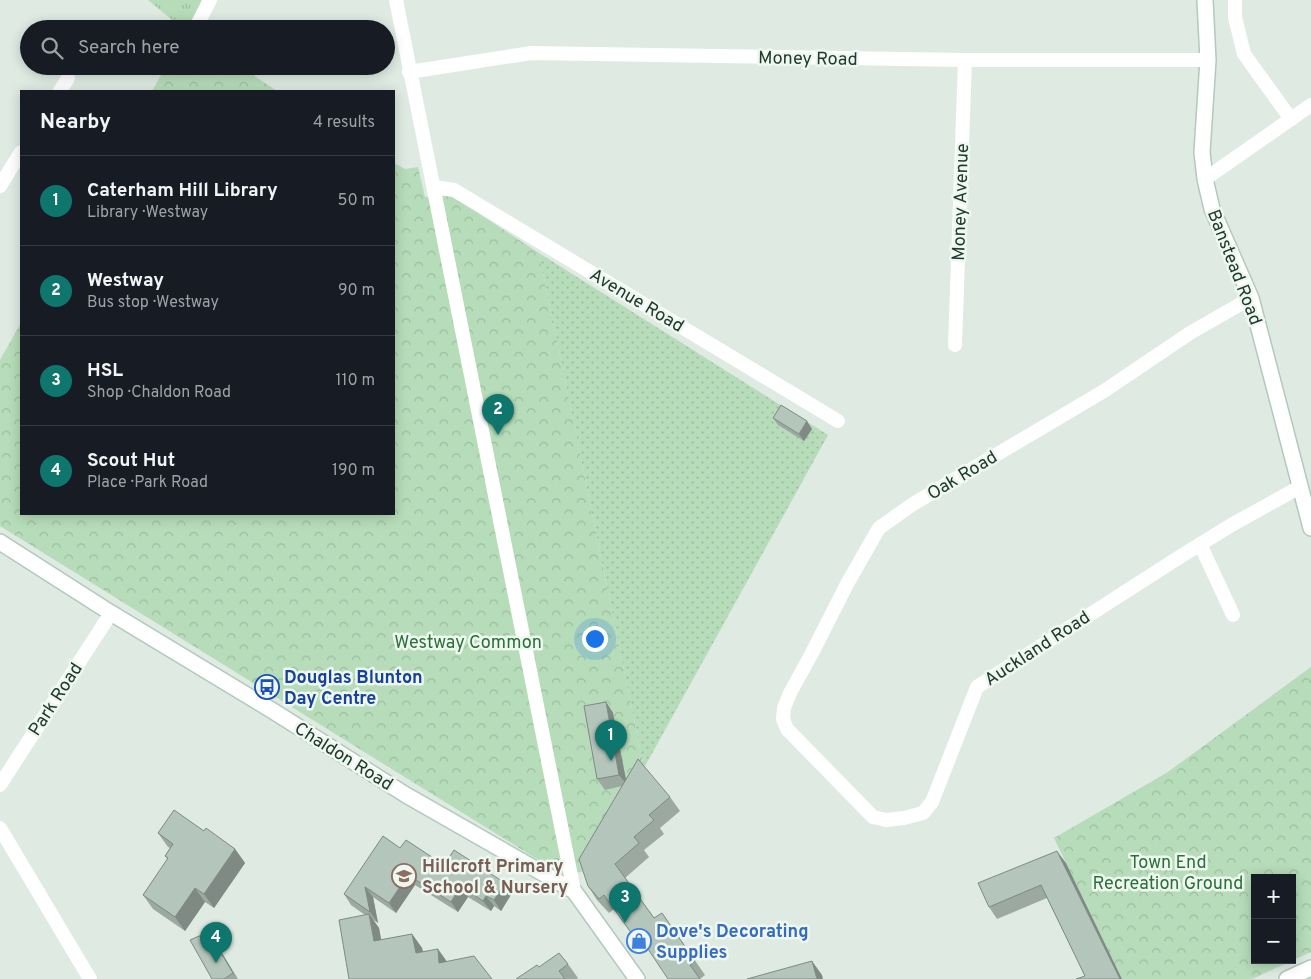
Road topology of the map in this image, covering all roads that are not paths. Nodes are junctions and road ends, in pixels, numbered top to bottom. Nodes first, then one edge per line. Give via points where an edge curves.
1 (210, 0) edge
2 (396, 0) edge
3 (1205, 0) edge
4 (1235, 0) edge
5 (200, 20) edge
6 (966, 60) junction
7 (1208, 60) junction
8 (409, 72) junction
9 (68, 78) dead end
10 (61, 90) edge
11 (1311, 105) edge
12 (1291, 120) junction
13 (20, 154) edge
14 (1205, 179) junction
15 (0, 186) edge
16 (434, 187) junction
17 (1251, 298) junction
18 (955, 344) dead end
19 (838, 422) dead end
20 (1300, 487) junction
21 (1311, 528) edge
22 (0, 542) edge
23 (1200, 544) junction
24 (111, 613) junction
25 (1233, 616) dead end
26 (797, 740) joint
27 (0, 785) edge
28 (0, 828) edge
29 (574, 891) junction
30 (1311, 968) edge
31 (90, 979) edge
32 (638, 979) edge
33 (1287, 979) edge

1 - 5 street
2 - 8 street
3 - 7 main road, Banstead Road
4 - 12 street via 1235,16 1244,54
6 - 7 street, Money Road
6 - 8 street, Money Road via 531,53
6 - 18 street, Money Avenue
7 - 14 main road, Banstead Road via 1202,152
8 - 16 street
9 - 10 street
11 - 12 street
12 - 14 street
13 - 15 street
14 - 17 main road, Banstead Road via 1212,209
16 - 19 street, Avenue Road via 454,190
16 - 29 street
17 - 20 main road, Banstead Road
17 - 26 street, Oak Road via 1190,333 1104,391 913,504 879,528 784,708 783,719 787,729
20 - 21 main road, Banstead Road
20 - 23 street, Auckland Road
22 - 24 main road, Chaldon Road
23 - 25 street
23 - 26 street, Auckland Road via 977,687 932,802 922,812 886,820 873,817
24 - 27 street, Park Road
24 - 29 main road, Chaldon Road via 406,796
28 - 31 street
29 - 32 main road, Chaldon Road
30 - 33 main road

